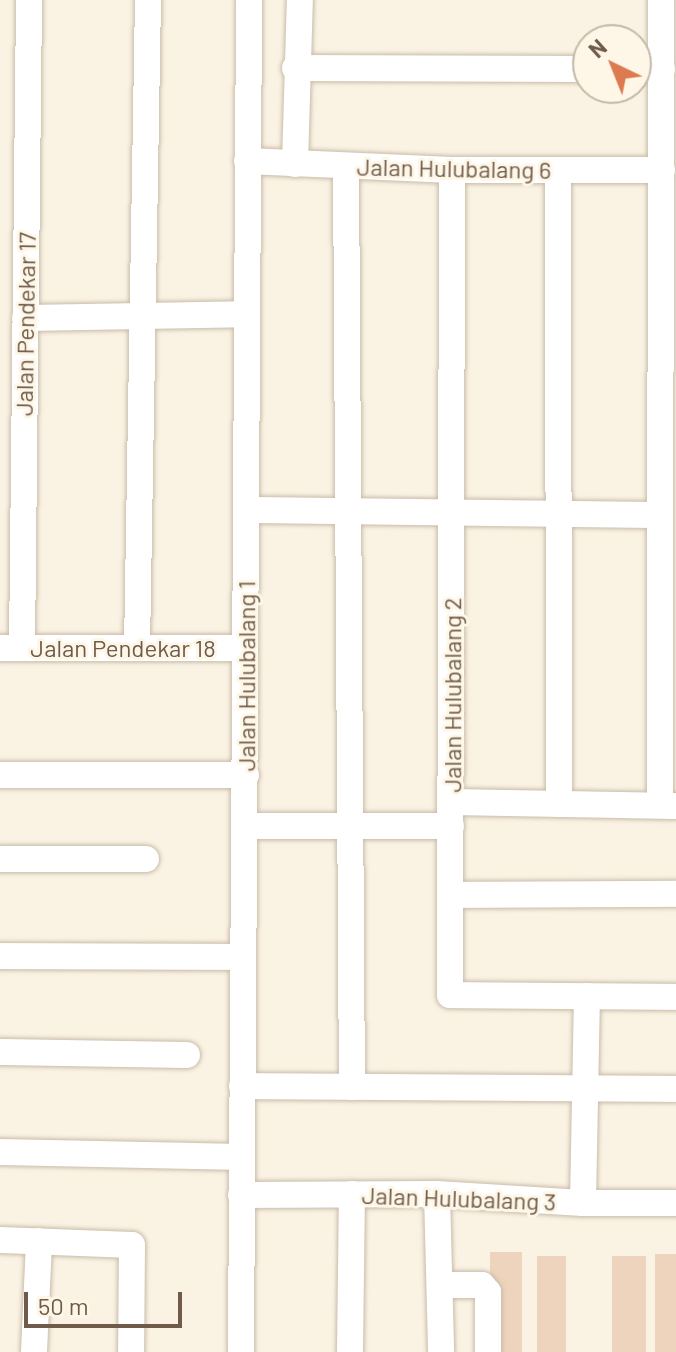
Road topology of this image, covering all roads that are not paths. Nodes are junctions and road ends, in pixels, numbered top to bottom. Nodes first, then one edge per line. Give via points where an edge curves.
1 (29, 0) edge
2 (148, 0) edge
3 (249, 0) edge
4 (300, 0) edge
5 (661, 0) edge
6 (652, 52) edge
7 (295, 68) junction
8 (572, 69) edge
9 (652, 79) edge
10 (670, 137) edge
11 (247, 161) junction
12 (295, 164) junction
13 (346, 166) junction
14 (452, 170) junction
15 (558, 170) junction
16 (662, 170) junction
17 (245, 314) junction
18 (142, 315) junction
19 (25, 318) junction
20 (11, 432) edge
21 (669, 453) edge
22 (247, 510) junction
23 (351, 510) junction
24 (453, 513) junction
25 (660, 515) junction
26 (558, 516) junction
27 (11, 648) edge
28 (137, 648) junction
29 (245, 648) junction
30 (0, 775) edge
31 (246, 775) junction
32 (559, 804) junction
33 (668, 806) edge
34 (451, 814) junction
35 (246, 826) junction
36 (353, 827) junction
37 (0, 859) edge
38 (146, 859) dead end
39 (676, 894) edge
40 (450, 895) junction
41 (0, 956) edge
42 (243, 957) junction
43 (587, 996) junction
44 (676, 997) edge
45 (0, 1052) edge
46 (187, 1055) dead end
47 (242, 1086) junction
48 (352, 1087) junction
49 (587, 1088) junction
50 (676, 1089) edge
51 (0, 1152) edge
52 (242, 1157) junction
53 (352, 1194) junction
54 (437, 1194) junction
55 (241, 1195) junction
56 (583, 1203) junction
57 (676, 1203) edge
58 (0, 1240) edge
59 (39, 1241) junction
60 (440, 1285) junction
61 (34, 1352) edge
62 (131, 1352) edge
63 (241, 1352) edge
64 (350, 1352) edge
65 (441, 1352) edge
66 (488, 1352) edge

1 - 19 street, Jalan Pendekar 17
2 - 18 street
3 - 11 street, Jalan Hulubalang 1
4 - 7 street
5 - 6 street
7 - 8 street
7 - 12 street
9 - 10 street
10 - 16 street
11 - 12 street, Jalan Hulubalang 6
11 - 17 street, Jalan Hulubalang 1
12 - 13 street, Jalan Hulubalang 6
13 - 14 street, Jalan Hulubalang 6
13 - 23 street
14 - 15 street, Jalan Hulubalang 6
14 - 24 street, Jalan Hulubalang 2
15 - 16 street, Jalan Hulubalang 6
15 - 26 street
16 - 21 street
17 - 18 street
17 - 22 street, Jalan Hulubalang 1
18 - 19 street
18 - 28 street
19 - 20 street, Jalan Pendekar 17
20 - 27 street, Jalan Pendekar 17
21 - 25 street
22 - 23 street
22 - 29 street, Jalan Hulubalang 1
23 - 24 street
23 - 36 street
24 - 26 street
24 - 34 street, Jalan Hulubalang 2
25 - 26 street
25 - 33 street
26 - 32 street
27 - 28 street, Jalan Pendekar 18
28 - 29 street, Jalan Pendekar 18
29 - 31 street, Jalan Hulubalang 1
30 - 31 street
31 - 35 street, Jalan Hulubalang 1
32 - 33 street
32 - 34 street
34 - 36 street
34 - 40 street, Jalan Hulubalang 2
35 - 36 street
35 - 42 street, Jalan Hulubalang 1
36 - 48 street
37 - 38 street
39 - 40 street
40 - 43 street, Jalan Hulubalang 2 via 450,995
41 - 42 street
42 - 47 street, Jalan Hulubalang 1
43 - 44 street, Jalan Hulubalang 2
43 - 49 street
45 - 46 street
47 - 48 street
47 - 52 street, Jalan Hulubalang 1
48 - 49 street
49 - 50 street
49 - 56 street
51 - 52 street
52 - 55 street, Jalan Hulubalang 1
53 - 54 street, Jalan Hulubalang 3
53 - 55 street, Jalan Hulubalang 3
53 - 64 street
54 - 56 street, Jalan Hulubalang 3
54 - 60 street
55 - 63 street, Jalan Hulubalang 1
56 - 57 street, Jalan Hulubalang 3
58 - 59 street
59 - 61 street
59 - 62 street via 132,1245
60 - 65 street
60 - 66 street via 482,1285 488,1292

